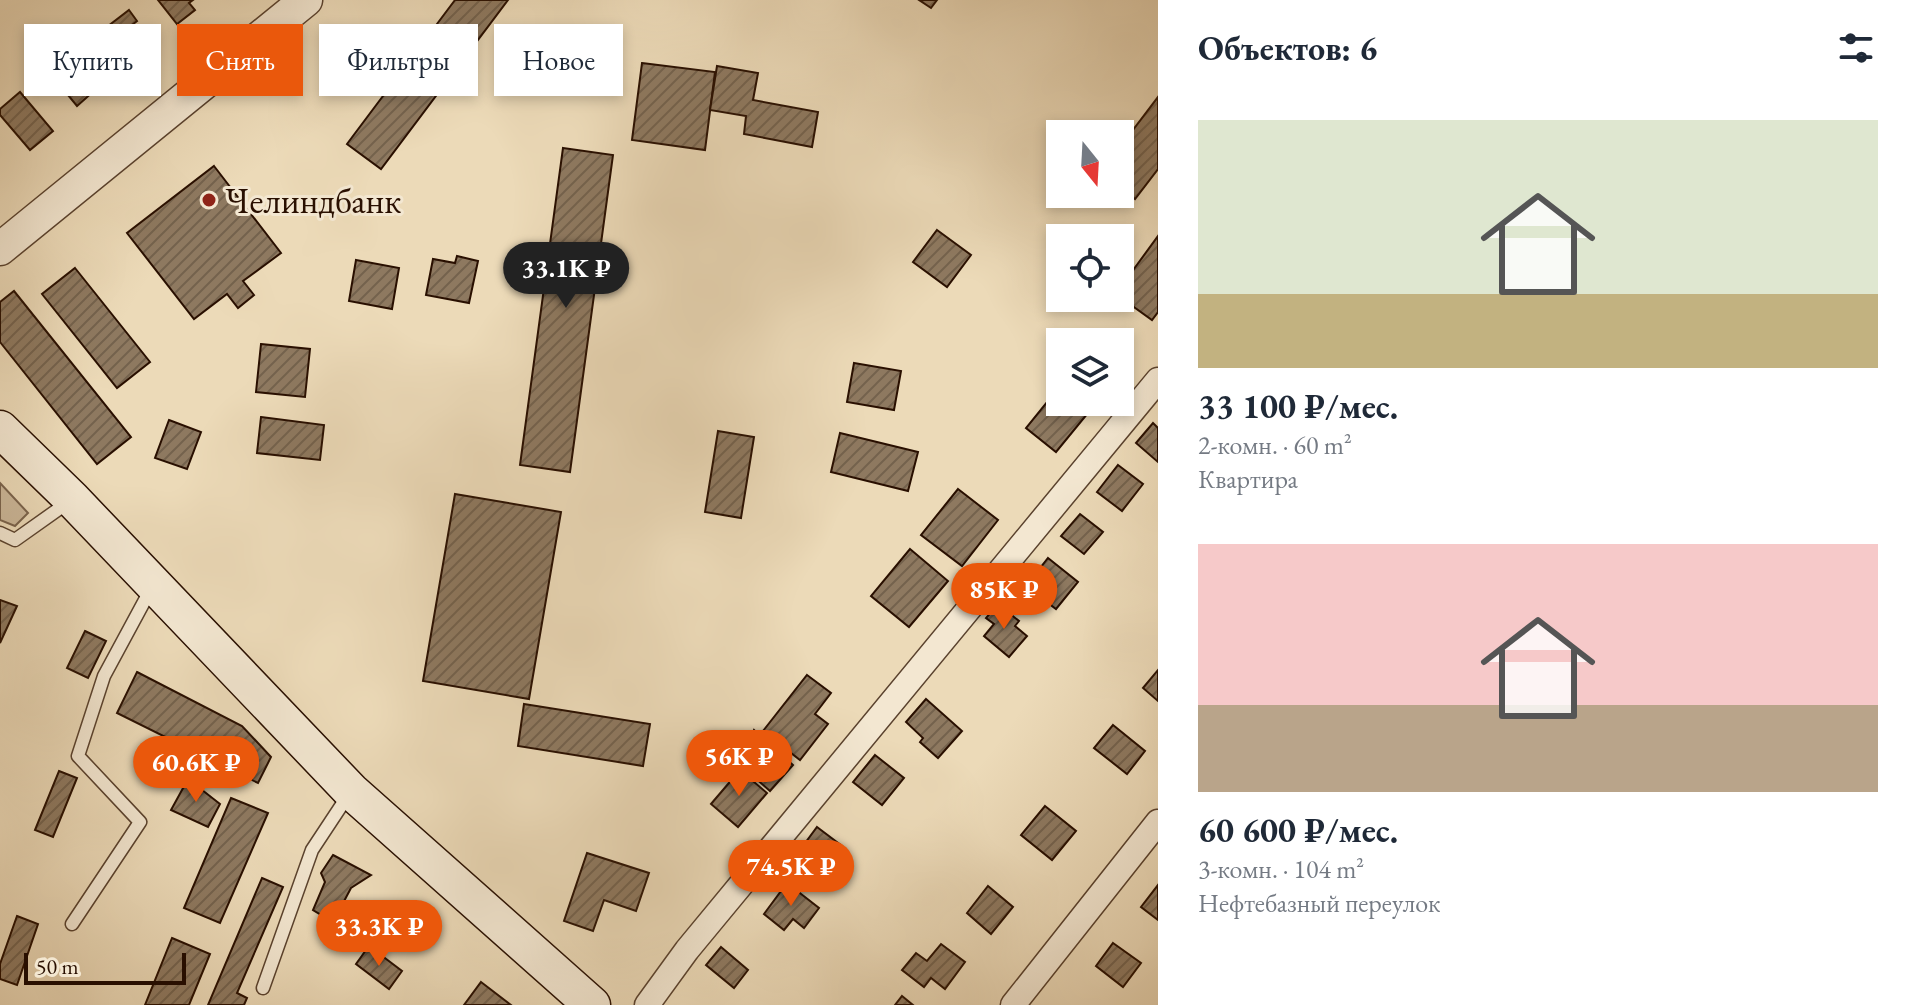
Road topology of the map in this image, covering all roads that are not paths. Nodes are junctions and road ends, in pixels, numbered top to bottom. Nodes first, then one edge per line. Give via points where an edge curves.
1 (306, 0) edge
2 (0, 249) edge
3 (1158, 380) edge
4 (0, 429) edge
5 (72, 499) junction
6 (0, 533) edge
7 (154, 584) junction
8 (351, 791) junction
9 (1158, 822) edge
10 (72, 924) dead end
11 (263, 988) dead end
12 (592, 1005) edge
13 (647, 1005) edge
14 (1013, 1005) edge

1 - 2 street
3 - 13 street
4 - 5 main road
5 - 6 lane via 15,540
5 - 7 main road
7 - 8 main road
7 - 10 lane via 104,676 78,756 140,822
8 - 11 lane via 312,850
8 - 12 main road
9 - 14 street

